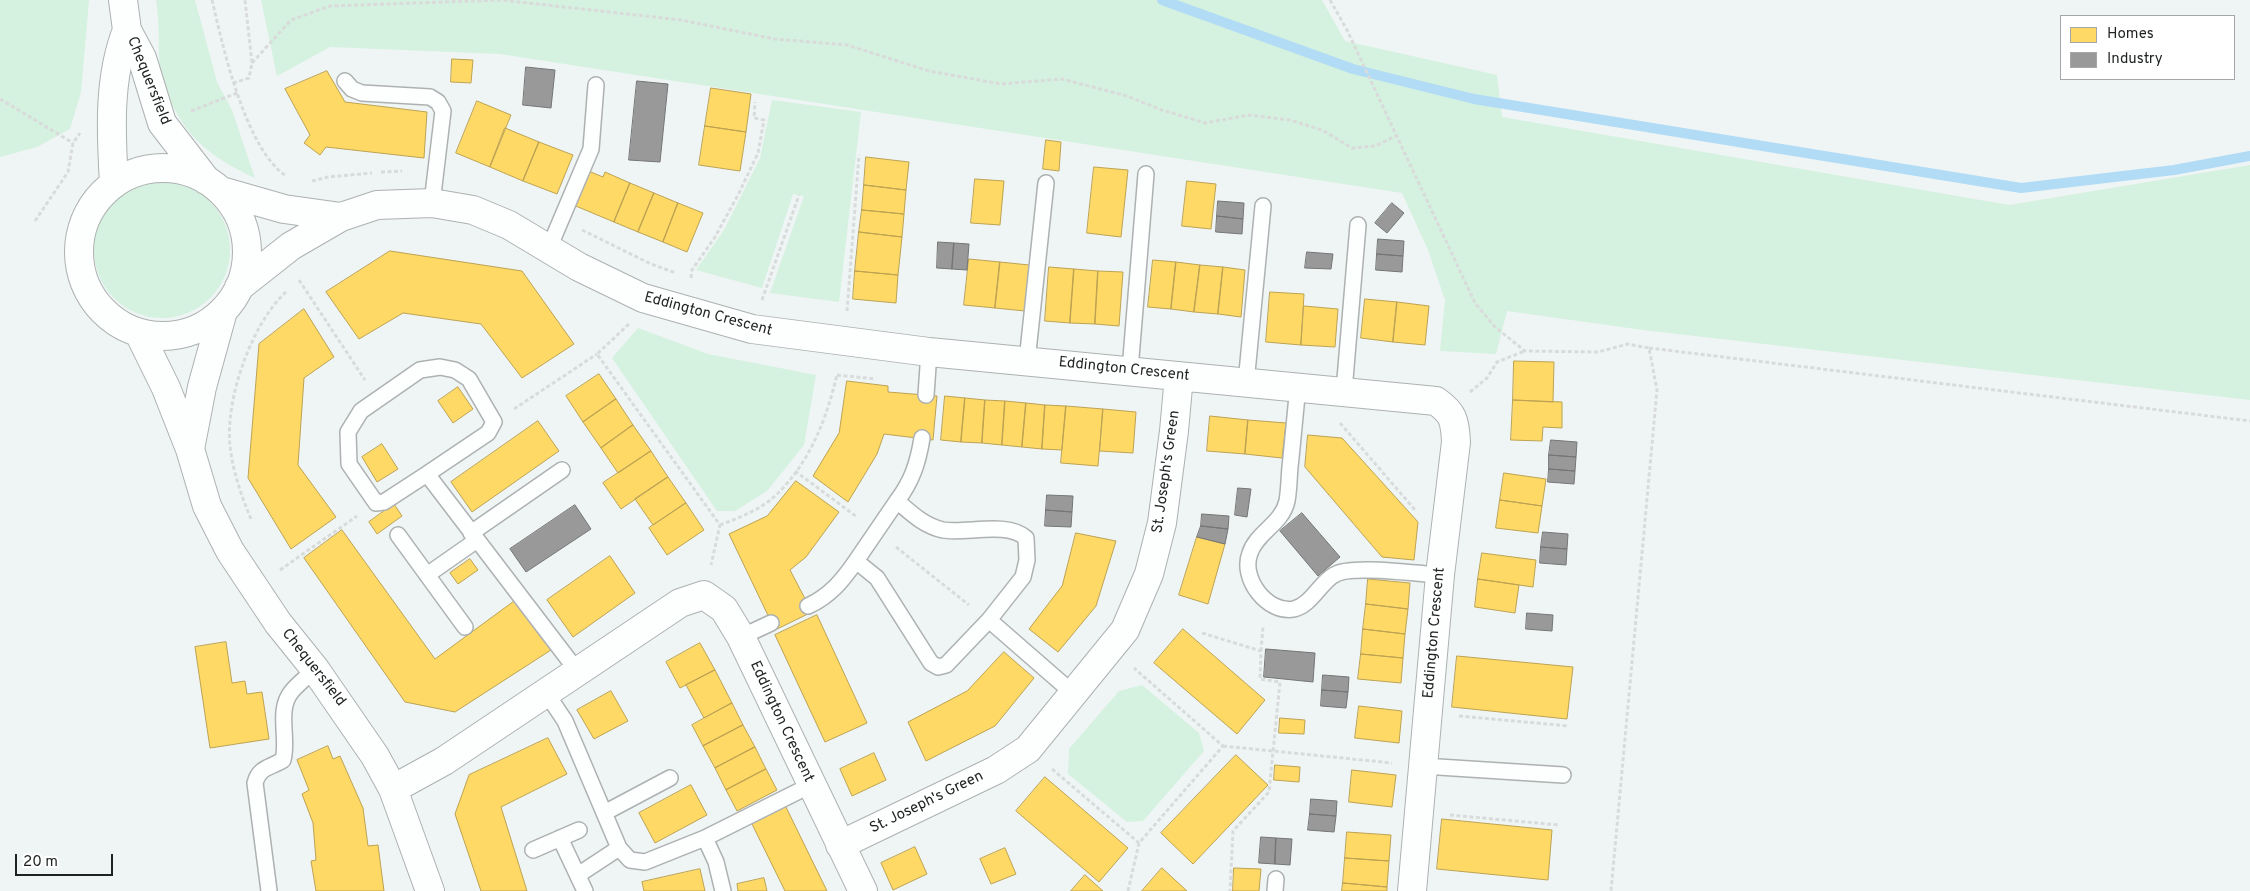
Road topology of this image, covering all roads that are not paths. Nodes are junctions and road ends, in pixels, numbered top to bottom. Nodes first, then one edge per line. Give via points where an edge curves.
1 (123, 0) edge
2 (127, 30) junction
3 (345, 81) dead end
4 (596, 85) dead end
5 (1146, 174) dead end
6 (1046, 182) dead end
7 (114, 184) junction
8 (213, 186) junction
9 (432, 203) junction
10 (1263, 206) dead end
11 (341, 217) junction
12 (1358, 224) dead end
13 (549, 248) junction
14 (239, 287) junction
15 (223, 311) junction
16 (139, 333) junction
17 (929, 352) junction
18 (1027, 361) junction
19 (1130, 370) junction
20 (1179, 376) junction
21 (1246, 383) junction
22 (1298, 387) junction
23 (1344, 391) junction
24 (926, 395) dead end
25 (922, 438) dead end
26 (190, 449) junction
27 (562, 470) dead end
28 (427, 474) junction
29 (897, 502) junction
30 (398, 535) dead end
31 (474, 537) junction
32 (856, 561) junction
33 (427, 575) junction
34 (1440, 575) junction
35 (808, 606) dead end
36 (989, 620) junction
37 (771, 623) dead end
38 (465, 627) dead end
39 (741, 637) junction
40 (315, 669) junction
41 (578, 672) junction
42 (547, 694) junction
43 (1074, 694) junction
44 (1423, 766) junction
45 (1563, 775) dead end
46 (670, 778) dead end
47 (811, 785) junction
48 (393, 789) junction
49 (606, 812) junction
50 (579, 830) dead end
51 (560, 838) junction
52 (705, 838) junction
53 (840, 845) junction
54 (619, 848) junction
55 (532, 850) dead end
56 (578, 875) junction
57 (269, 891) edge
58 (430, 891) edge
59 (585, 891) edge
60 (723, 891) edge
61 (863, 891) edge
62 (1412, 891) edge

1 - 2 street, Chequersfield
2 - 7 street, Chequersfield via 118,53 111,126
2 - 8 street, Chequersfield via 142,58 162,123
3 - 9 lane via 362,93 430,97 438,102 443,112
4 - 13 lane via 591,148
5 - 19 lane
6 - 18 lane
7 - 8 street via 136,172 159,168 184,171
7 - 16 street via 95,202 83,226 79,253 83,279 96,303 115,321
8 - 11 street, Eddington Crescent via 284,209
8 - 14 street via 236,211 245,236 246,262
9 - 11 street, Eddington Crescent via 377,205
9 - 13 street, Eddington Crescent via 473,210 509,225
10 - 21 lane
11 - 14 street, Eddington Crescent via 291,246
12 - 23 lane
13 - 17 street, Eddington Crescent via 579,267 643,298 752,329
14 - 15 street
15 - 16 street via 205,325 184,334
15 - 26 street, Chequersfield via 202,387
16 - 26 street, Chequersfield via 166,388
17 - 18 street, Eddington Crescent
17 - 24 lane
18 - 19 street, Eddington Crescent
19 - 20 street, Eddington Crescent
20 - 21 street, Eddington Crescent
20 - 43 street, St. Joseph's Green via 1162,523 1149,574 1125,630
21 - 22 street, Eddington Crescent
22 - 23 street, Eddington Crescent
22 - 34 lane via 1287,502 1278,520 1260,537 1250,553 1247,567 1253,584 1269,604 1285,610 1297,608 1335,574 1354,570
23 - 34 street, Eddington Crescent via 1436,401 1449,410 1456,424 1456,442
25 - 29 lane via 918,465
26 - 40 street, Chequersfield via 207,506 230,550 278,623
27 - 31 lane
28 - 28 lane via 488,433 494,422 469,379 440,366 420,370 378,399 361,412 348,432 349,464 376,503 384,502
28 - 31 lane
29 - 32 lane
29 - 36 lane via 922,523 943,530 1013,530 1026,538 1023,576
30 - 33 lane
31 - 33 lane
31 - 41 lane
32 - 35 lane via 841,583 823,599
32 - 36 lane via 877,578 924,654 938,667 946,665 959,654
33 - 38 lane
34 - 44 street, Eddington Crescent
36 - 43 lane
37 - 39 lane
39 - 41 street, Eddington Crescent via 724,609 704,595 680,603
39 - 47 street, Eddington Crescent
40 - 48 street, Chequersfield via 343,707
40 - 57 lane via 291,692 284,707 286,751 282,760 265,767 255,783
41 - 42 street
42 - 48 street via 444,761
42 - 49 lane via 565,721
43 - 53 street, St. Joseph's Green via 1028,749 996,770
44 - 45 lane
44 - 62 street, Eddington Crescent
46 - 49 lane
47 - 52 lane
47 - 53 street, Eddington Crescent
48 - 58 street, Chequersfield
49 - 54 lane
50 - 51 lane
51 - 55 lane
51 - 56 lane
52 - 54 lane via 645,862 630,860
52 - 60 lane via 716,862
53 - 61 street, Eddington Crescent
54 - 56 lane
56 - 59 lane

